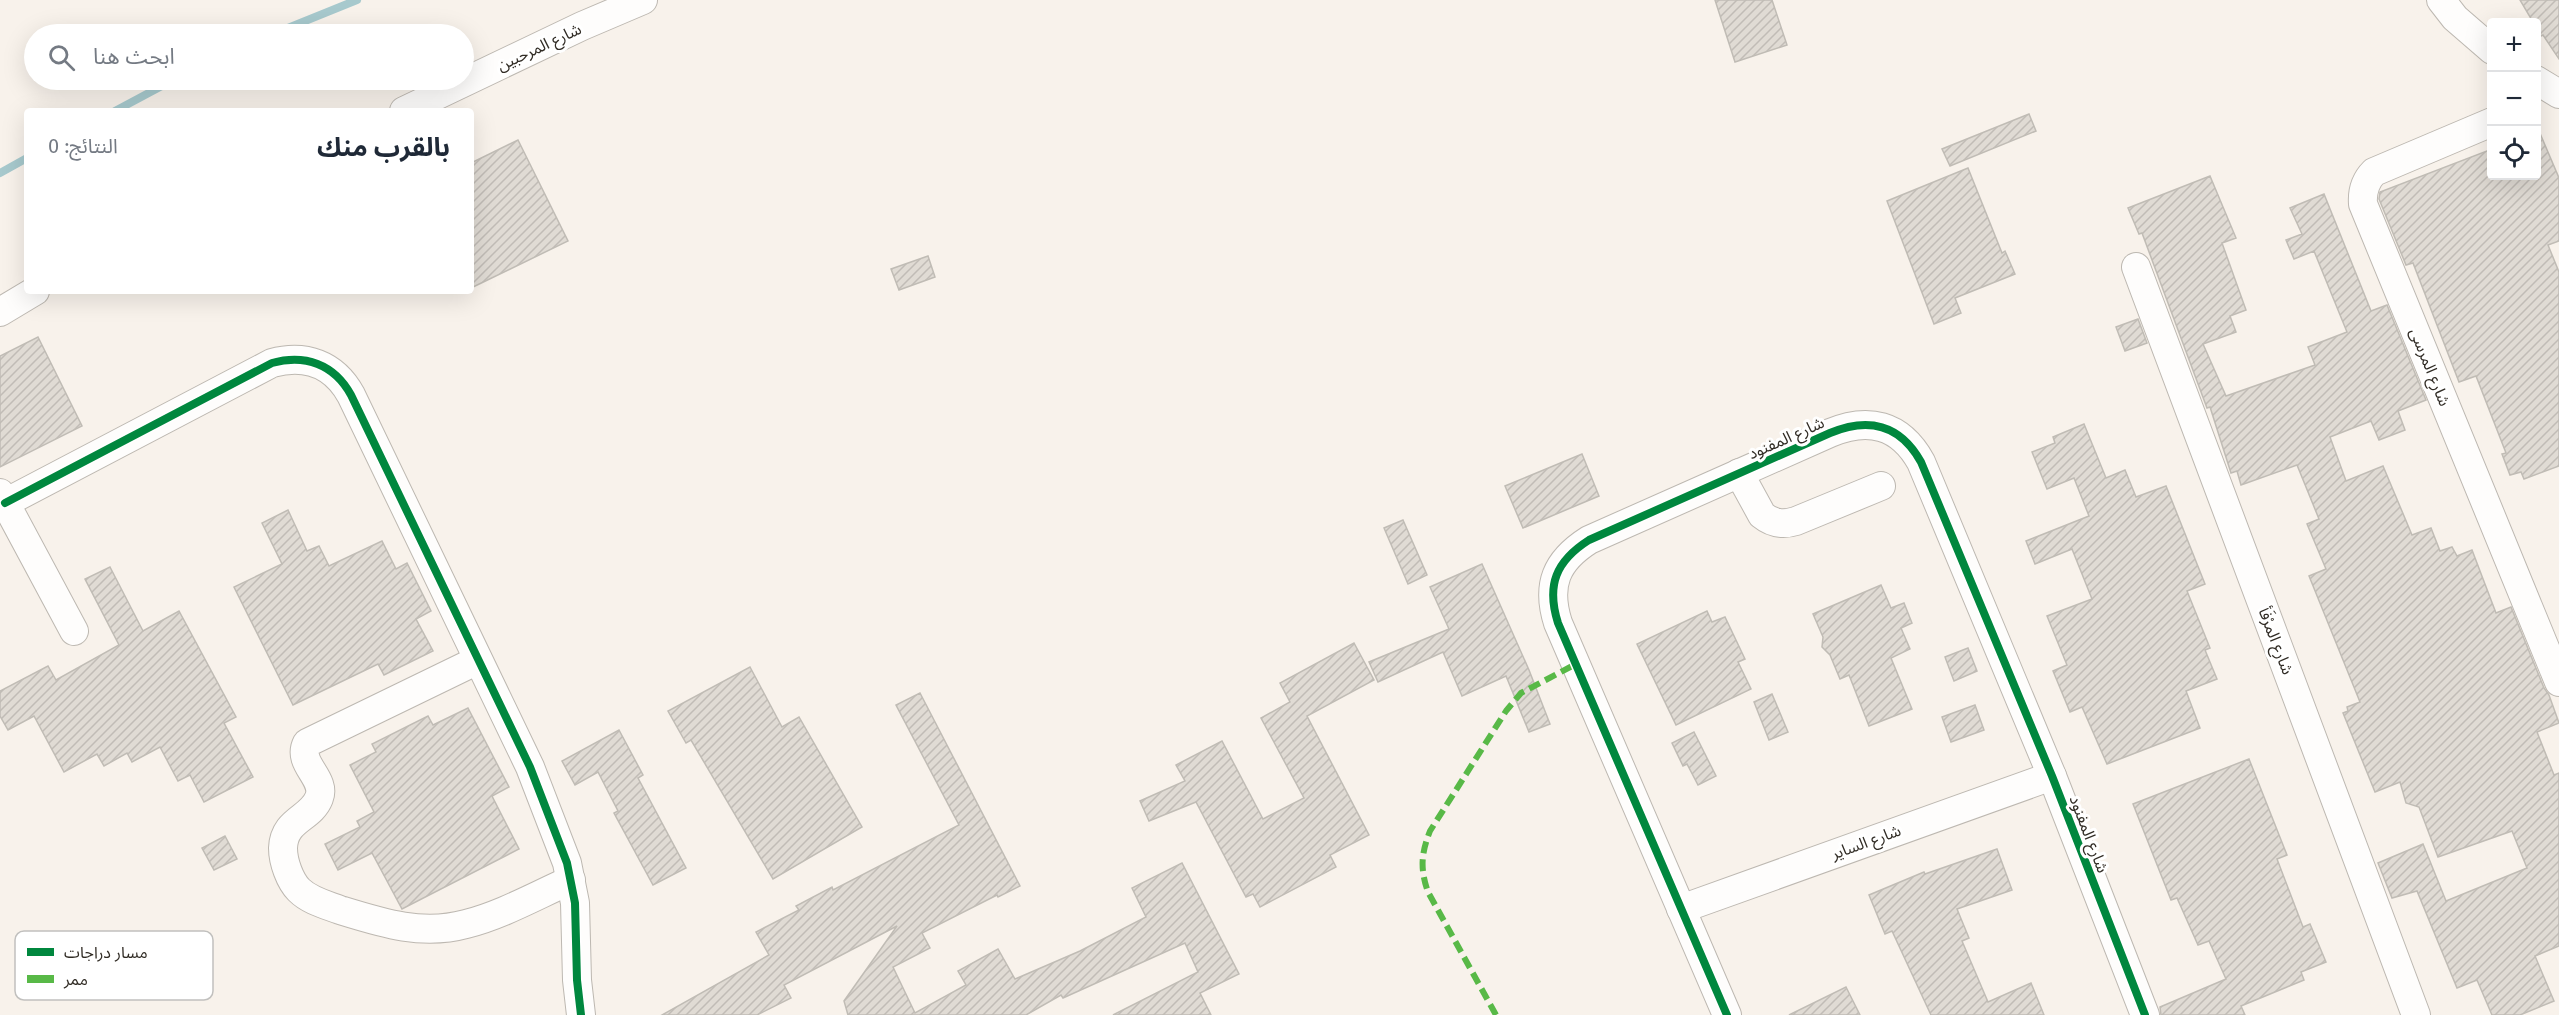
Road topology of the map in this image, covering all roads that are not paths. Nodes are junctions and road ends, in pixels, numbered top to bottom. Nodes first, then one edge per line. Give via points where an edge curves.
1 (643, 0) edge
2 (2441, 0) edge
3 (2487, 46) edge
4 (474, 78) edge
5 (2541, 83) edge
6 (448, 90) edge
7 (2559, 94) edge
8 (410, 108) edge
9 (2487, 124) edge
10 (2136, 267) dead end
11 (30, 294) edge
12 (0, 312) edge
13 (1739, 473) junction
14 (1881, 486) dead end
15 (2, 498) edge
16 (74, 631) dead end
17 (478, 660) junction
18 (2559, 682) edge
19 (2052, 776) junction
20 (571, 880) junction
21 (1681, 909) junction
22 (582, 1015) edge
23 (1727, 1015) edge
24 (2145, 1015) edge
25 (2416, 1015) edge

1 - 4 street, شارع المرحبين
2 - 3 street
5 - 7 street
6 - 8 street, شارع المرحبين
9 - 18 street, شارع المرسى via 2374,172 2364,186 2363,204
10 - 25 street, شارع المرْفَأ
11 - 12 street
13 - 14 street via 1762,515 1782,524
13 - 19 street, شارع المفنود via 1857,424 1883,427 1906,441 1921,462
13 - 21 street, شارع المفنود via 1589,540 1563,561 1552,591 1553,607 1574,665
15 - 16 street
15 - 17 street via 272,363 293,359 314,362 337,376 348,390
17 - 20 street via 530,767
17 - 20 street via 307,743 305,758 321,793 316,804 295,821 285,839 284,859 292,881 308,897 326,905 394,926 429,929 481,920
19 - 21 street, شارع الساير
19 - 24 street, شارع المفنود
20 - 22 street
21 - 23 street, شارع المفنود

